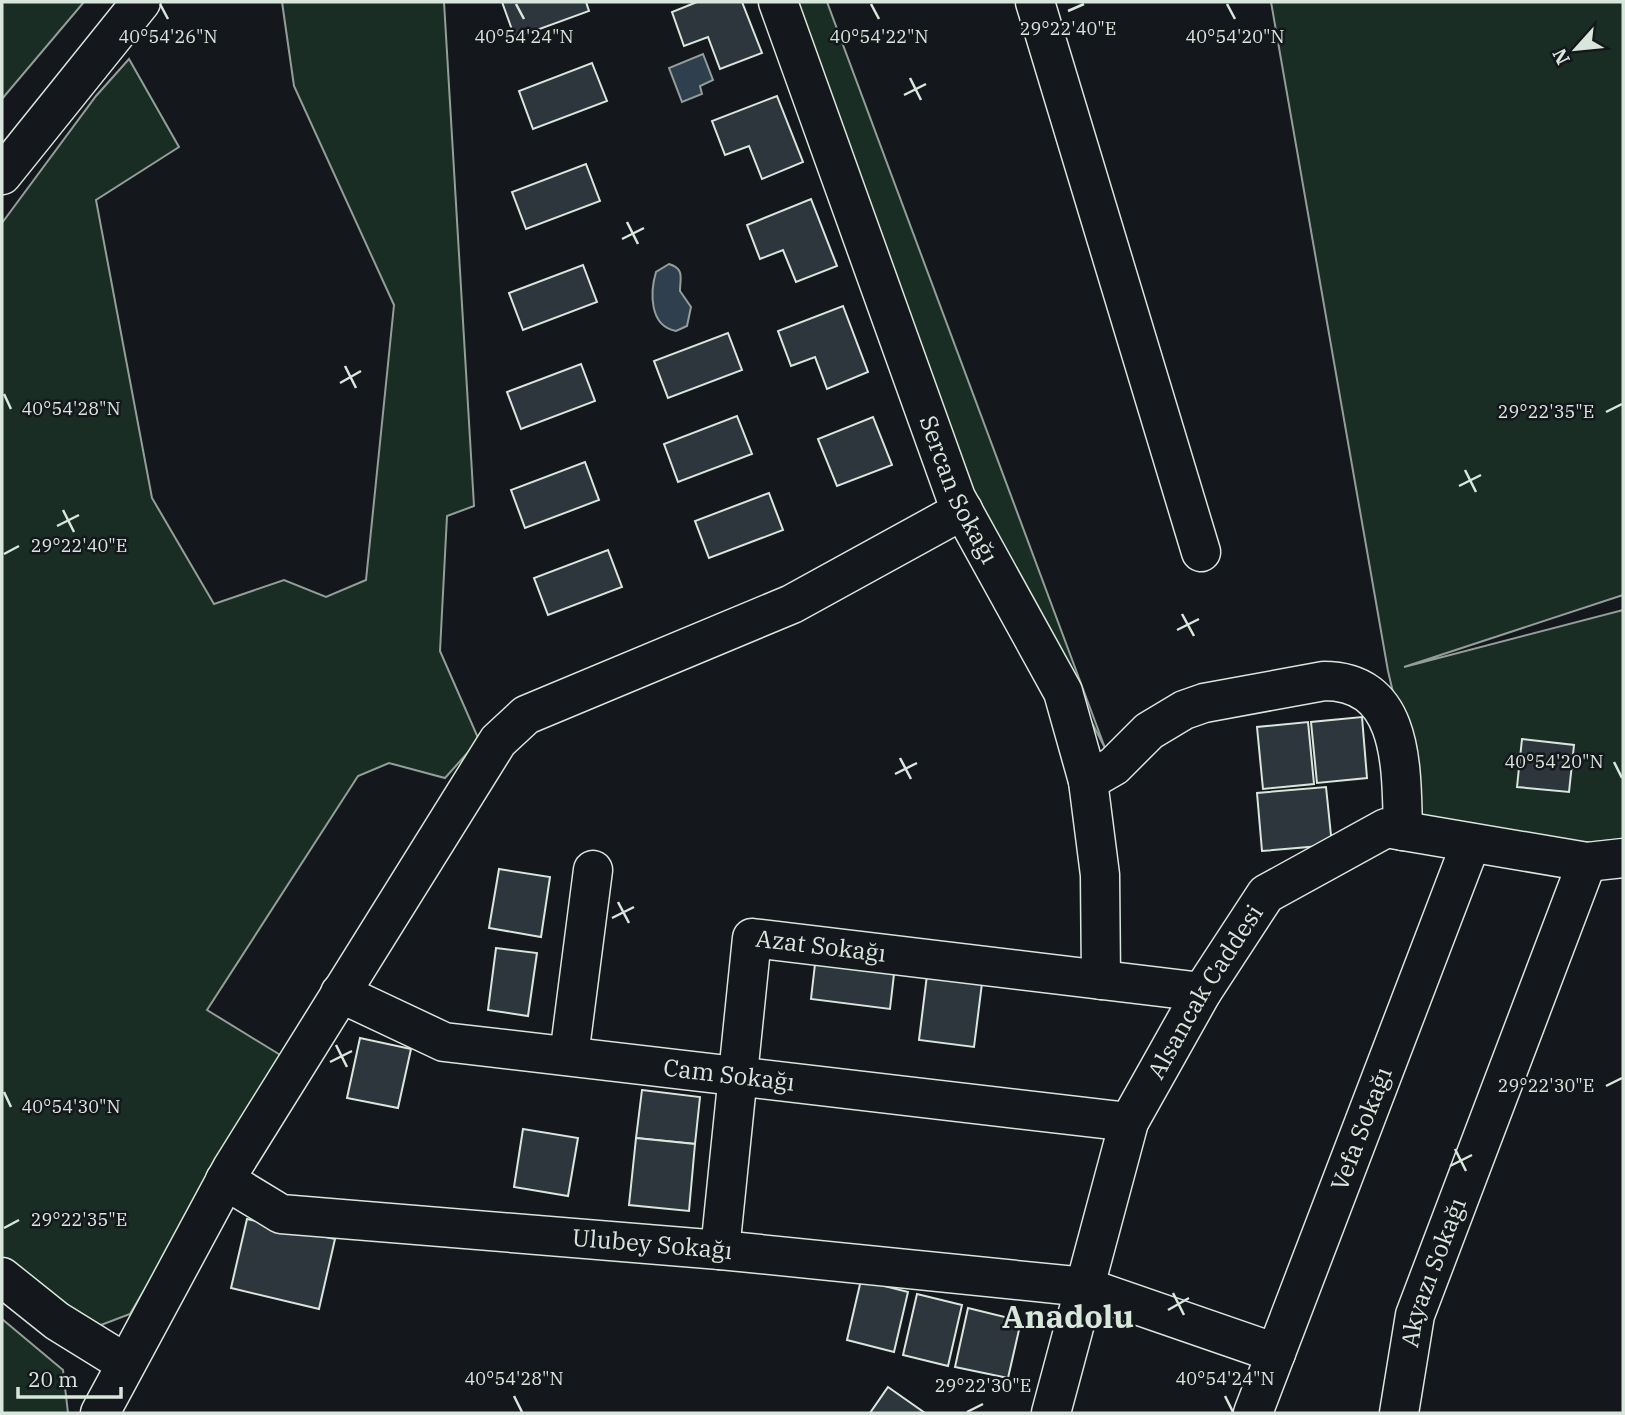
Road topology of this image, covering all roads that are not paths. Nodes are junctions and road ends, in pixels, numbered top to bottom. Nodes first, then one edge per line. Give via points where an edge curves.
1 (141, 2) edge
2 (778, 2) edge
3 (1035, 2) edge
4 (2, 175) edge
5 (963, 510) junction
6 (1201, 552) dead end
7 (1088, 781) junction
8 (1404, 831) junction
9 (1471, 843) junction
10 (1605, 860) edge
11 (593, 870) dead end
12 (1101, 980) junction
13 (1202, 992) junction
14 (340, 993) junction
15 (569, 1056) junction
16 (738, 1076) junction
17 (1129, 1122) junction
18 (225, 1180) junction
19 (720, 1250) junction
20 (2, 1277) edge
21 (1085, 1287) junction
22 (1276, 1353) junction
23 (125, 1363) junction
24 (100, 1413) edge
25 (1051, 1413) edge
26 (1253, 1413) edge
27 (1399, 1413) edge

1 - 4 street
2 - 5 street, Sercan Sokağı
3 - 6 street
5 - 7 street, Sercan Sokağı via 1063,692
5 - 14 street via 792,604 526,715 498,741
7 - 8 street via 1184,710 1342,681 1373,695 1388,717 1401,782
7 - 12 street, Sercan Sokağı via 1100,875
8 - 9 street, Alsancak Caddesi
8 - 13 street, Alsancak Caddesi via 1386,828 1266,894
9 - 10 street, Alsancak Caddesi
9 - 22 street, Vefa Sokağı
10 - 27 street, Akyazı Sokağı via 1415,1315
11 - 15 street
12 - 13 street, Azat Sokağı
12 - 16 street, Azat Sokağı via 752,937
13 - 17 street, Alsancak Caddesi
14 - 15 street, Cam Sokağı via 444,1042
14 - 18 street
15 - 16 street, Cam Sokağı
16 - 17 street, Cam Sokağı
16 - 19 street, Azat Sokağı
17 - 21 street, Alsancak Caddesi
18 - 19 street, Ulubey Sokağı via 281,1214
18 - 23 street
19 - 21 street, Ulubey Sokağı
20 - 23 street via 57,1321
21 - 22 street, Ulubey Sokağı
21 - 25 street, Alsancak Caddesi
22 - 26 street, Vefa Sokağı
23 - 24 street

